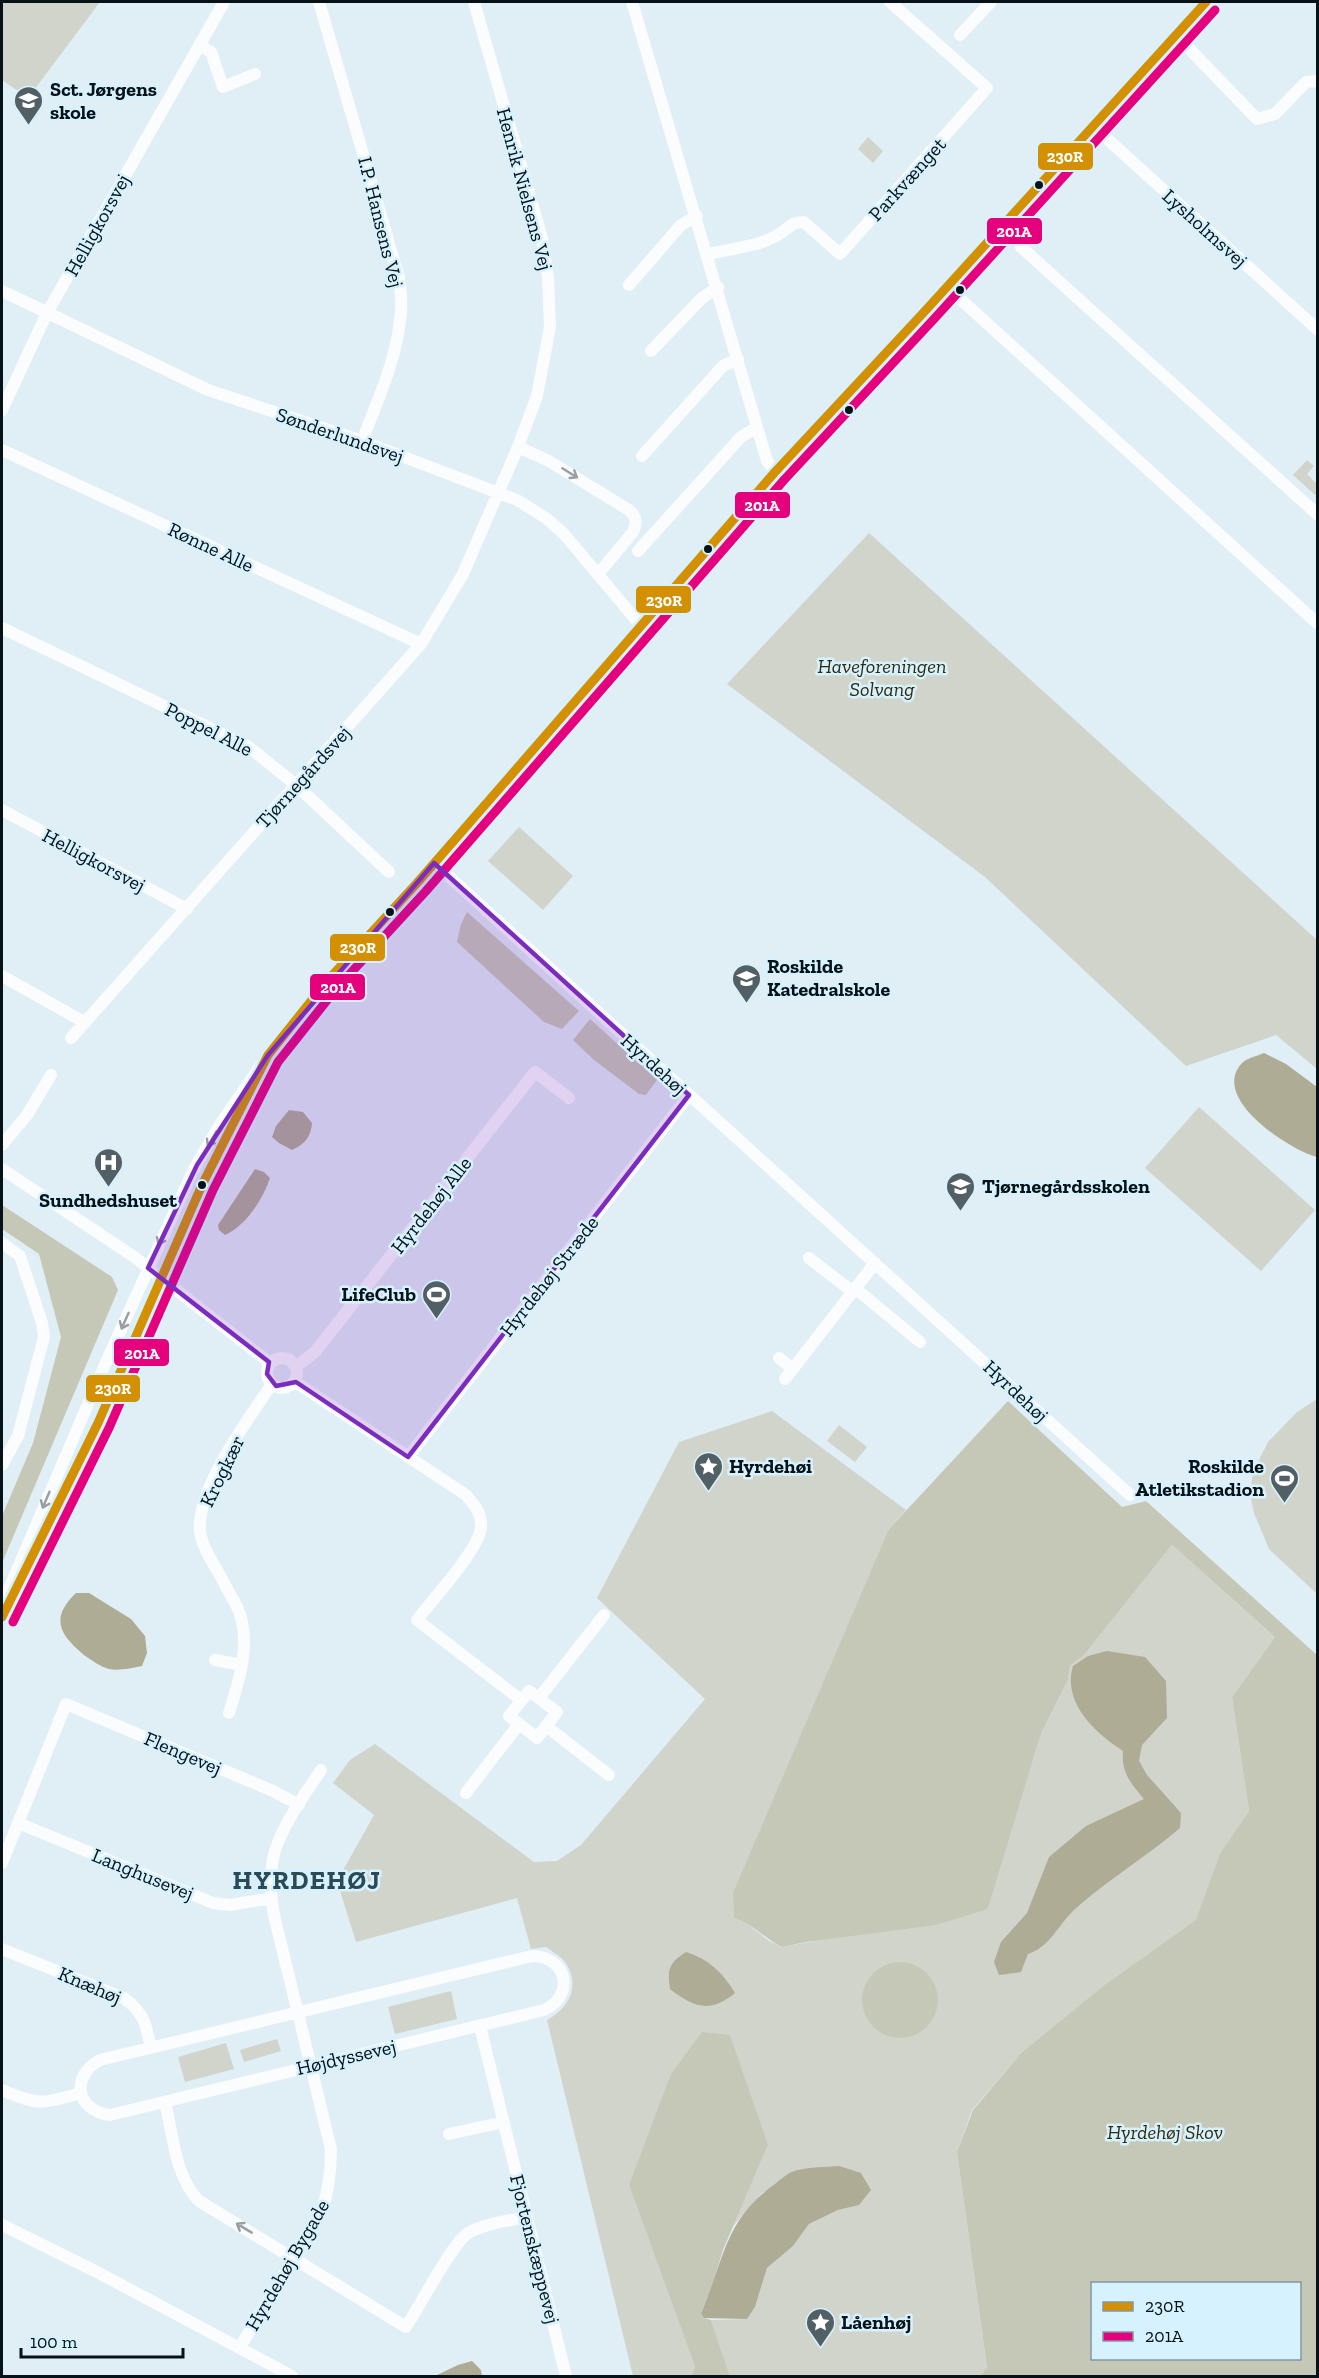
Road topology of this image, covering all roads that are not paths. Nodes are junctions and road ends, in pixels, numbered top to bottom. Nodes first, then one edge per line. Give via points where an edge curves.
1 (224, 2) edge
2 (319, 2) edge
3 (474, 2) edge
4 (632, 2) edge
5 (890, 2) edge
6 (991, 2) edge
7 (1206, 2) edge
8 (960, 34) dead end
9 (1176, 35) junction
10 (200, 45) junction
11 (255, 74) dead end
12 (1317, 81) edge
13 (1093, 126) junction
14 (697, 216) junction
15 (1021, 246) dead end
16 (708, 254) junction
17 (629, 285) dead end
18 (718, 287) junction
19 (947, 287) junction
20 (2, 291) edge
21 (47, 313) junction
22 (1317, 330) edge
23 (651, 351) dead end
24 (738, 359) junction
25 (2, 410) edge
26 (757, 427) junction
27 (362, 441) junction
28 (518, 447) junction
29 (2, 450) edge
30 (642, 456) dead end
31 (775, 472) junction
32 (500, 492) junction
33 (1317, 515) edge
34 (638, 551) dead end
35 (599, 573) junction
36 (1315, 616) edge
37 (642, 627) junction
38 (2, 628) edge
39 (421, 645) junction
40 (296, 784) junction
41 (2, 810) edge
42 (434, 863) junction
43 (388, 872) dead end
44 (187, 909) junction
45 (2, 976) edge
46 (84, 1022) junction
47 (71, 1038) dead end
48 (268, 1055) junction
49 (51, 1075) dead end
50 (689, 1095) junction
51 (569, 1098) dead end
52 (2, 1145) edge
53 (2, 1169) edge
54 (2, 1243) edge
55 (809, 1258) dead end
56 (875, 1263) junction
57 (148, 1268) junction
58 (161, 1278) junction
59 (854, 1290) junction
60 (920, 1342) dead end
61 (779, 1358) dead end
62 (270, 1363) junction
63 (296, 1367) junction
64 (294, 1381) junction
65 (272, 1384) junction
66 (408, 1457) junction
67 (2, 1465) edge
68 (1130, 1495) dead end
69 (2, 1605) edge
70 (604, 1615) dead end
71 (2, 1617) edge
72 (215, 1660) dead end
73 (242, 1665) junction
74 (539, 1698) junction
75 (521, 1701) junction
76 (229, 1713) dead end
77 (519, 1724) junction
78 (546, 1726) junction
79 (321, 1770) dead end
80 (609, 1774) dead end
81 (466, 1793) dead end
82 (299, 1805) junction
83 (18, 1823) junction
84 (2, 1863) edge
85 (272, 1898) junction
86 (2, 1949) edge
87 (298, 2012) junction
88 (480, 2026) junction
89 (151, 2048) junction
90 (311, 2065) junction
91 (2, 2090) edge
92 (81, 2093) junction
93 (165, 2102) junction
94 (504, 2122) junction
95 (449, 2134) dead end
96 (527, 2217) junction
97 (2, 2225) edge
98 (294, 2258) junction
99 (240, 2348) junction
100 (292, 2376) edge
101 (566, 2376) edge

1 - 10 street, Helligkorsvej
2 - 27 street, I.P. Hansens Vej via 400,288 398,341
3 - 28 street, Henrik Nielsens Vej via 542,238 548,279 550,327 537,396
4 - 14 street
5 - 16 street, Parkvænget via 987,88 840,254 804,222 794,222 761,243
6 - 8 street
7 - 9 street
9 - 12 street via 1257,119 1275,114 1306,82
9 - 13 street
10 - 11 street via 211,52 223,87
10 - 21 street, Helligkorsvej
13 - 19 street
13 - 22 street, Lysholmsvej
14 - 16 street
14 - 17 street via 681,225
15 - 33 street
16 - 18 street
18 - 23 street via 702,298
18 - 24 street
19 - 31 street
19 - 36 street
20 - 21 street, Sønderlundsvej
21 - 25 street, Helligkorsvej
21 - 27 street, Sønderlundsvej via 208,390
24 - 26 street
24 - 30 street via 723,366
26 - 31 street via 767,461
26 - 34 street via 741,437
27 - 32 street, Sønderlundsvej
28 - 32 street, Henrik Nielsens Vej
28 -> 35 street via 566,470 635,516 633,532
29 - 39 street, Rønne Alle
31 - 37 street
32 - 35 street, Sønderlundsvej via 546,518
32 - 39 street, Tjørnegårdsvej via 463,574
35 - 37 street, Sønderlundsvej
37 - 42 street
38 - 40 street, Poppel Alle via 249,747
39 - 40 street, Tjørnegårdsvej
40 - 43 street, Poppel Alle
40 - 44 street, Tjørnegårdsvej
41 - 44 street, Helligkorsvej
42 - 48 street via 327,981
42 - 50 street, Hyrdehøj
44 - 46 street, Tjørnegårdsvej
45 - 46 street
46 - 47 street, Tjørnegårdsvej
48 -> 57 street via 196,1165
48 - 58 street via 202,1185
49 - 52 street via 27,1115
50 - 56 street, Hyrdehøj
50 - 66 street, Hyrdehøj Stræde
51 - 63 street, Hyrdehøj Alle via 535,1072 321,1343
53 - 57 street
54 - 67 street via 20,1256 44,1337 18,1437
55 - 59 street
56 - 59 street
56 - 68 street, Hyrdehøj
57 - 58 street
57 -> 69 street
58 - 62 street
58 - 71 street via 98,1423
59 - 60 street
59 - 61 street via 789,1374
62 - 63 street via 284,1358
62 - 65 street via 267,1374
63 - 64 street
64 - 65 street via 281,1388
64 - 66 street
65 - 73 street, Krogkær via 234,1442 211,1487 201,1518 200,1532 206,1548 239,1611 244,1644
66 - 75 street via 466,1495 481,1518 475,1546 417,1620
70 - 74 street
72 - 73 street
73 - 76 street, Krogkær
74 - 75 street via 529,1691
74 - 78 street via 556,1712
75 - 77 street via 509,1716
77 - 78 street via 537,1738
77 - 81 street
78 - 80 street
79 - 82 street, Hyrdehøj Bygade
82 - 83 street, Flengevej via 66,1704
82 - 85 street, Hyrdehøj Bygade via 273,1858
83 - 84 street
83 - 85 street, Langhusevej via 213,1903 230,1905
85 - 87 street, Hyrdehøj Bygade
86 - 89 street, Knæhøj via 124,1998 137,2008 145,2022
87 - 88 street, Højdyssevej via 532,1956 541,1956 557,1965 562,1973 563,1991 553,2006
87 - 89 street, Højdyssevej
87 - 90 street, Hyrdehøj Bygade
88 - 90 street, Højdyssevej
88 - 94 street, Fjortenskæppevej
89 - 92 street, Højdyssevej via 91,2065 80,2083
90 - 93 street, Højdyssevej
90 - 98 street, Hyrdehøj Bygade via 331,2149 332,2173 321,2213
91 - 92 street via 28,2102 47,2102
92 - 93 street, Højdyssevej via 91,2110 100,2114
98 -> 93 street via 189,2192
94 - 95 street
94 - 96 street, Fjortenskæppevej
96 - 98 street via 465,2235 406,2327
96 - 101 street, Fjortenskæppevej
97 - 99 street
98 - 99 street, Hyrdehøj Bygade
99 - 100 street

